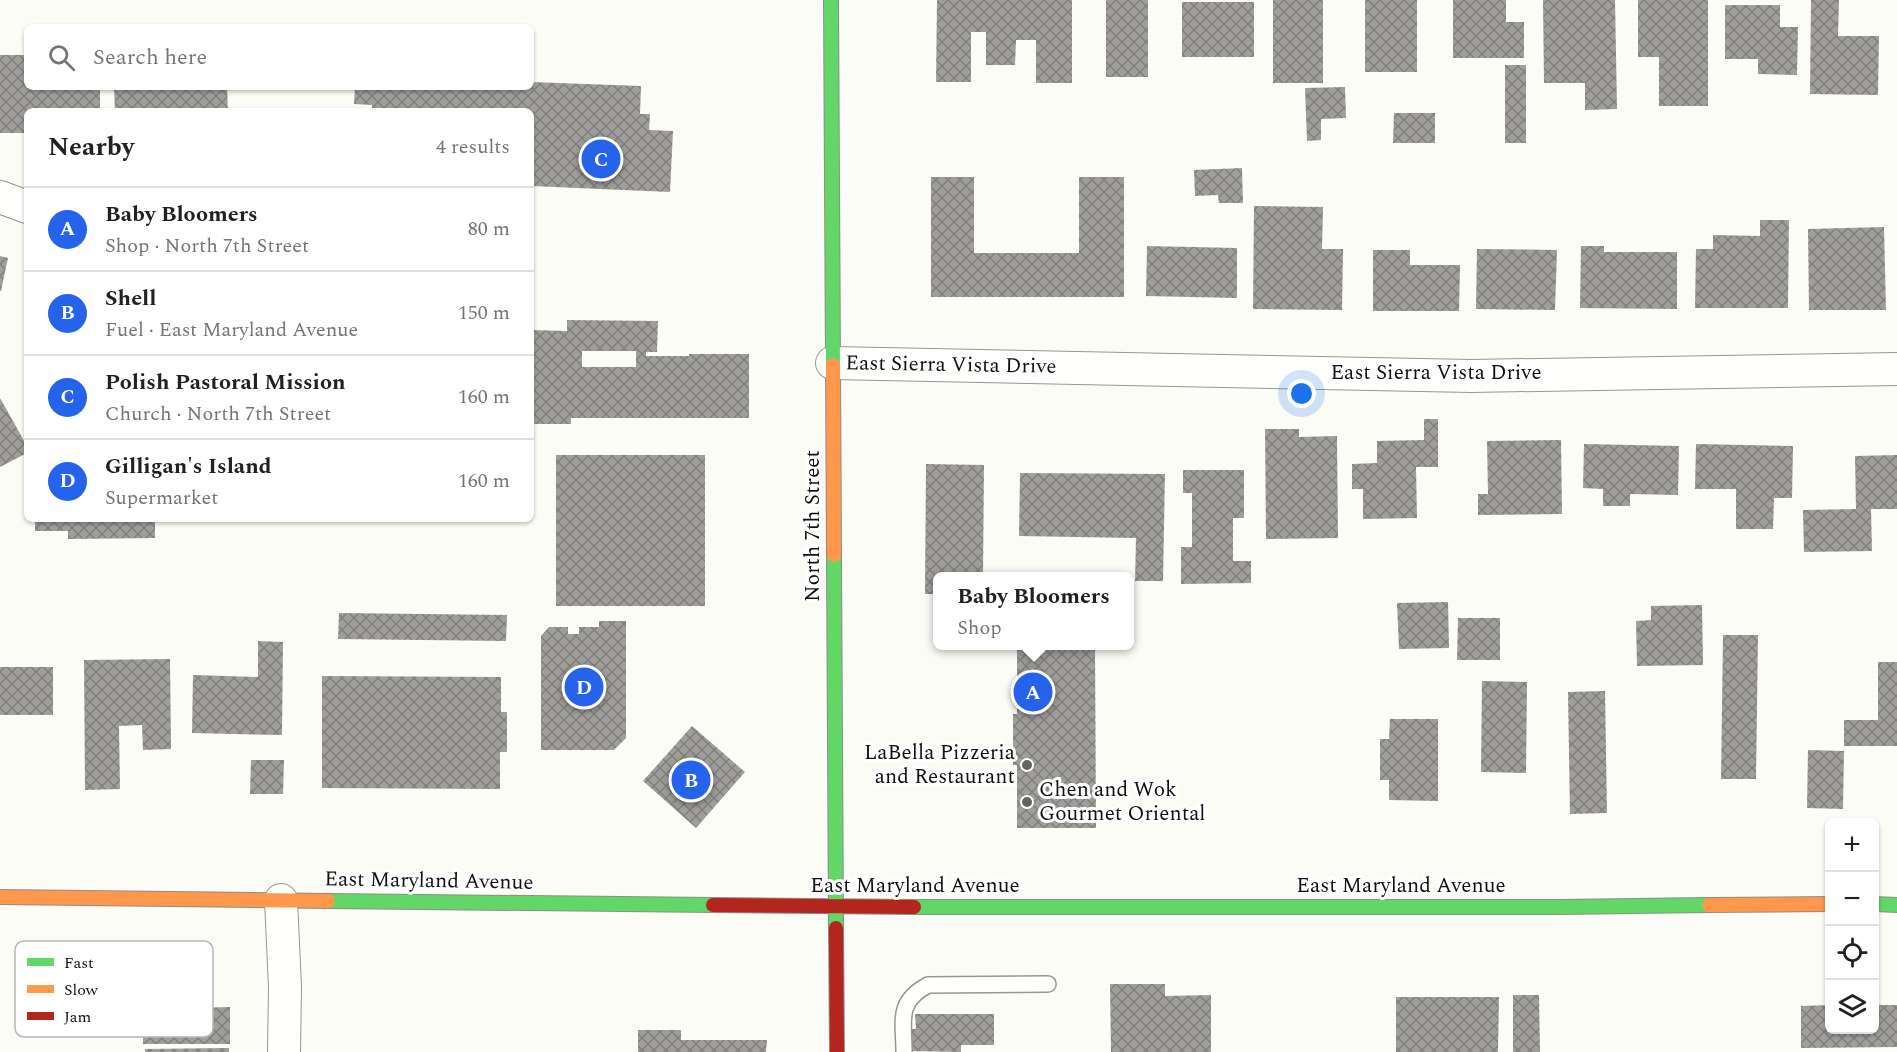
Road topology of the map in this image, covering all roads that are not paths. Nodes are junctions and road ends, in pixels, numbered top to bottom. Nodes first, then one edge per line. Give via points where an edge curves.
1 (831, 0) edge
2 (0, 197) edge
3 (24, 206) edge
4 (832, 363) junction
5 (1897, 369) edge
6 (0, 897) edge
7 (281, 900) junction
8 (1825, 904) edge
9 (1879, 904) edge
10 (1897, 904) edge
11 (836, 907) junction
12 (1048, 984) dead end
13 (284, 1052) edge
14 (837, 1052) edge
15 (904, 1052) edge

1 - 4 street, North 7th Street
2 - 3 street
4 - 5 street, East Sierra Vista Drive via 1470,376
4 - 11 street, North 7th Street
6 - 7 street, East Maryland Avenue
7 - 11 street, East Maryland Avenue
7 - 13 street
8 - 11 street, East Maryland Avenue
9 - 10 street
11 - 14 street, North 7th Street
12 - 15 lane via 928,985 909,998 903,1012

